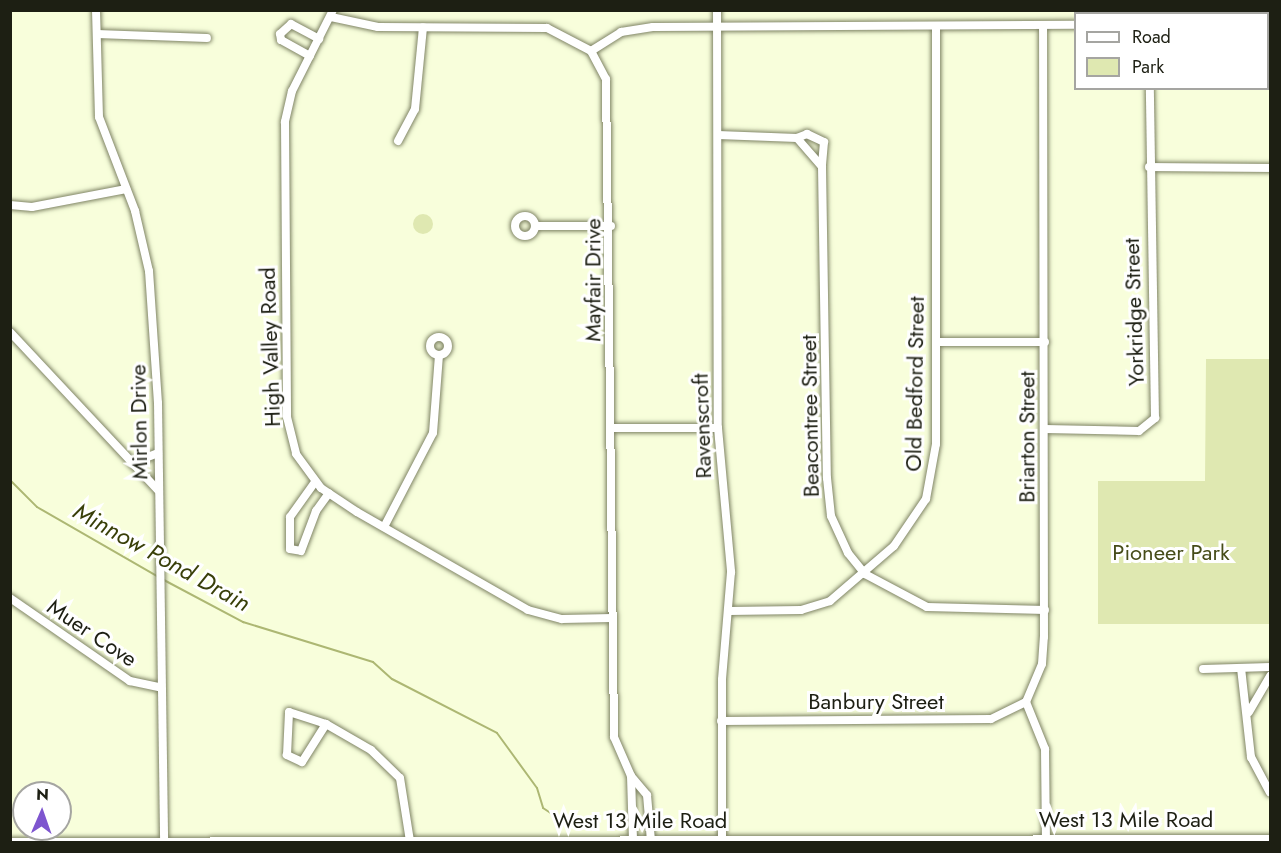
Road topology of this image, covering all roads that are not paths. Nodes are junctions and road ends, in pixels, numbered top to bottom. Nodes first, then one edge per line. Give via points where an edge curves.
1 (96, 10) edge
2 (717, 10) edge
3 (332, 14) edge
4 (1074, 25) edge
5 (423, 27) junction
6 (936, 27) junction
7 (1043, 27) junction
8 (717, 28) junction
9 (97, 34) junction
10 (207, 38) dead end
11 (319, 39) junction
12 (1269, 39) edge
13 (1270, 49) edge
14 (591, 51) junction
15 (310, 56) junction
16 (1150, 90) edge
17 (718, 135) junction
18 (797, 138) junction
19 (398, 141) dead end
20 (822, 167) junction
21 (1149, 167) junction
22 (1270, 168) edge
23 (126, 189) junction
24 (10, 205) edge
25 (536, 226) dead end
26 (610, 226) junction
27 (10, 332) edge
28 (936, 342) junction
29 (1045, 342) junction
30 (439, 355) dead end
31 (611, 428) junction
32 (718, 428) junction
33 (1045, 429) junction
34 (158, 453) junction
35 (132, 463) junction
36 (315, 482) junction
37 (158, 490) junction
38 (329, 493) junction
39 (384, 527) junction
40 (865, 574) junction
41 (10, 598) edge
42 (1045, 610) junction
43 (729, 611) junction
44 (612, 618) junction
45 (1270, 667) edge
46 (1241, 668) junction
47 (1203, 669) dead end
48 (1270, 676) edge
49 (158, 687) junction
50 (1026, 702) junction
51 (1249, 712) junction
52 (721, 721) junction
53 (326, 724) junction
54 (631, 776) junction
55 (1270, 792) edge
56 (1270, 839) edge
57 (1047, 840) junction
58 (410, 841) edge
59 (633, 841) junction
60 (651, 841) junction
61 (722, 841) edge
62 (1001, 841) edge
63 (1220, 841) edge
64 (1233, 841) edge
65 (10, 842) edge
66 (164, 842) edge
67 (320, 842) edge
68 (564, 842) edge

1 - 9 street, Mirlon Drive
2 - 8 street, Ravenscroft
3 - 5 street via 378,27
3 - 11 street, High Valley Road
4 - 7 street
5 - 14 street via 547,28
5 - 19 street via 415,109
6 - 7 street
6 - 8 street
6 - 28 street, Old Bedford Street
7 - 29 street, Briarton Street
8 - 14 street via 633,29
8 - 17 street, Ravenscroft
9 - 10 street
9 - 23 street, Mirlon Drive via 99,117
11 - 15 street, High Valley Road
11 - 15 street via 291,24 280,34 281,40
12 - 13 street
14 - 26 street, Mayfair Drive via 610,96
15 - 36 street, High Valley Road via 292,91 285,122 285,360 290,438
16 - 21 street, Yorkridge Street
17 - 18 street, Beacontree Street
17 - 32 street, Ravenscroft
18 - 20 street
18 - 20 street, Beacontree Street via 807,134 824,142
20 - 40 street, Beacontree Street via 827,478 831,516
21 - 22 street
21 - 33 street, Yorkridge Street via 1155,418 1139,431
23 - 24 street via 41,205
23 - 34 street, Mirlon Drive via 150,271
25 - 26 street
26 - 31 street, Mayfair Drive
27 - 35 street
28 - 29 street
28 - 40 street, Old Bedford Street via 936,444 926,499 894,546
29 - 33 street, Briarton Street
30 - 39 street via 433,433
31 - 32 street
31 - 44 street, Mayfair Drive
32 - 43 street, Ravenscroft
33 - 42 street, Briarton Street
34 - 35 street
34 - 37 street, Mirlon Drive
35 - 37 street
36 - 38 street, High Valley Road
36 - 38 street via 290,517 290,549 302,551 316,511
37 - 49 street, Mirlon Drive
38 - 39 street, High Valley Road
39 - 44 street, High Valley Road via 528,610 562,619
40 - 42 street via 927,607
40 - 43 street, Old Bedford Street via 831,601 809,609
41 - 49 street, Muer Cove via 130,681
42 - 50 street, Briarton Street via 1042,664
43 - 52 street, Ravenscroft
44 - 54 street, Mayfair Drive via 614,737
45 - 46 street
46 - 47 street
46 - 51 street
48 - 51 street
49 - 66 street, Mirlon Drive
50 - 52 street, Banbury Street via 991,719
50 - 57 street via 1045,749
51 - 55 street via 1251,757
52 - 61 street, Ravenscroft
53 - 53 street via 290,712 285,721 289,759 296,764 307,758
53 - 58 street via 371,750 400,778
54 - 59 street, Mayfair Drive
54 - 60 street, Mayfair Drive via 647,795
56 - 64 street, West 13 Mile Road
57 - 62 street, West 13 Mile Road
57 - 63 street, West 13 Mile Road
58 - 67 street, West 13 Mile Road
58 - 68 street, West 13 Mile Road
59 - 60 street, West 13 Mile Road
59 - 68 street, West 13 Mile Road
60 - 61 street, West 13 Mile Road
61 - 62 street, West 13 Mile Road
63 - 64 street, West 13 Mile Road
65 - 66 street, West 13 Mile Road
66 - 67 street, West 13 Mile Road

